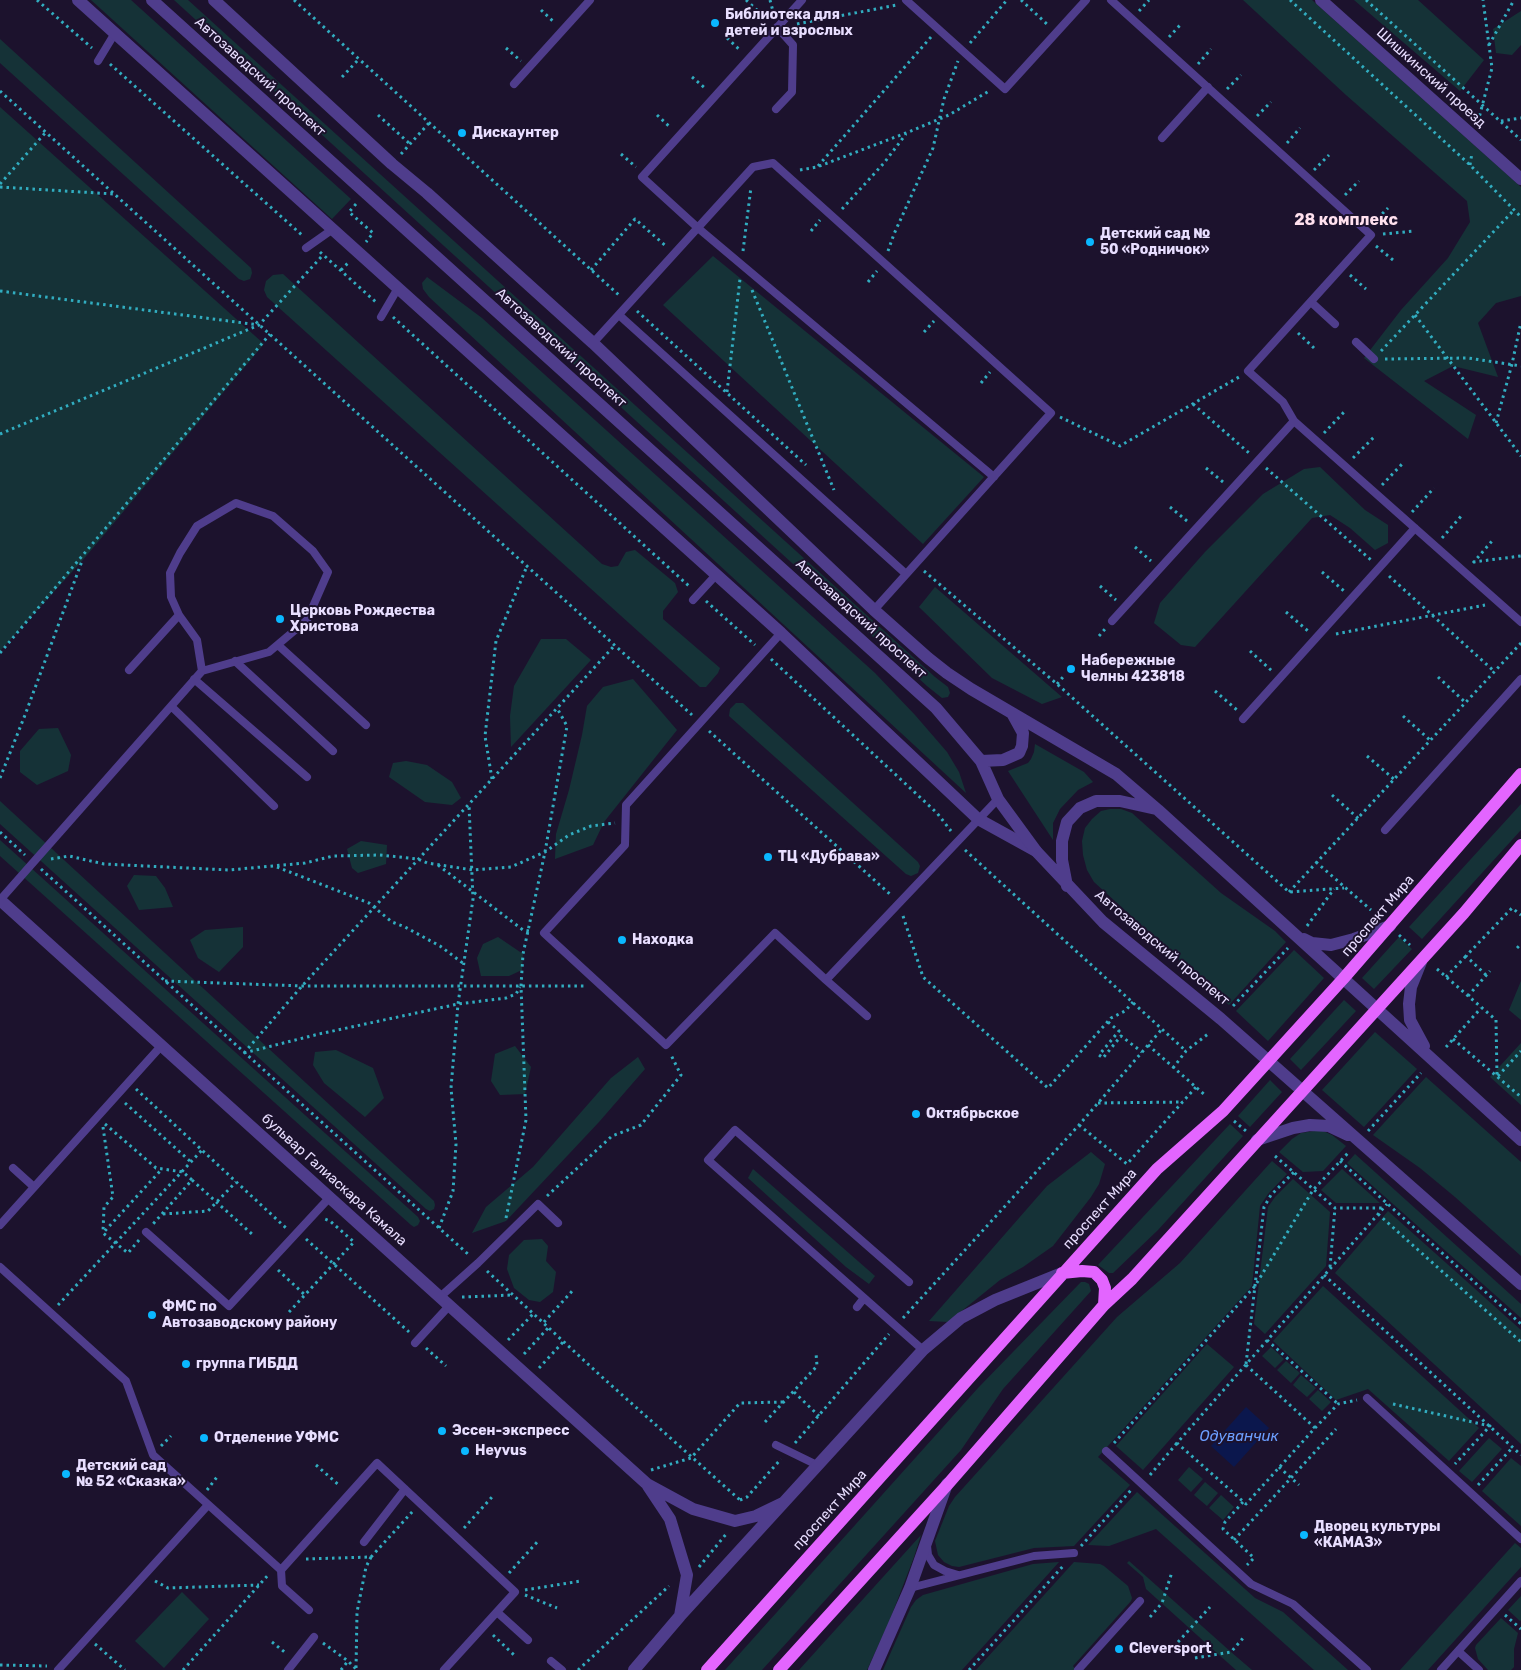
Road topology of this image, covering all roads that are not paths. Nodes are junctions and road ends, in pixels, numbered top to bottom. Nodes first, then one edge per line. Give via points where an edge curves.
1 (78, 0) edge
2 (152, 0) edge
3 (214, 0) edge
4 (590, 0) edge
5 (802, 0) edge
6 (1086, 0) edge
7 (1111, 0) edge
8 (1321, 0) edge
9 (907, 1) edge
10 (777, 27) junction
11 (115, 33) junction
12 (100, 59) road end
13 (514, 84) dead end
14 (1208, 87) junction
15 (776, 109) dead end
16 (1162, 138) dead end
17 (1521, 178) edge
18 (698, 228) junction
19 (333, 229) junction
20 (309, 246) road end
21 (398, 288) junction
22 (1311, 302) junction
23 (383, 314) road end
24 (619, 315) junction
25 (1335, 324) dead end
26 (1356, 342) dead end
27 (593, 344) junction
28 (1374, 358) road end
29 (1294, 421) junction
30 (994, 477) junction
31 (1415, 528) junction
32 (906, 574) junction
33 (716, 575) junction
34 (696, 598) road end
35 (874, 610) junction
36 (180, 615) junction
37 (1112, 621) dead end
38 (1521, 622) edge
39 (782, 633) junction
40 (278, 645) junction
41 (235, 662) junction
42 (129, 670) dead end
43 (202, 671) junction
44 (194, 679) junction
45 (1521, 679) edge
46 (171, 706) junction
47 (1012, 712) junction
48 (1244, 718) road end
49 (366, 725) dead end
50 (333, 751) dead end
51 (981, 761) junction
52 (1521, 774) edge
53 (307, 777) dead end
54 (998, 799) junction
55 (274, 806) dead end
56 (1158, 810) junction
57 (978, 819) junction
58 (1385, 830) dead end
59 (1521, 845) edge
60 (1036, 851) junction
61 (1067, 886) junction
62 (0, 900) edge
63 (1393, 930) junction
64 (1297, 938) junction
65 (1423, 956) junction
66 (1343, 979) junction
67 (826, 980) junction
68 (1377, 1010) junction
69 (867, 1016) dead end
70 (162, 1045) junction
71 (1434, 1060) junction
72 (1268, 1061) junction
73 (1303, 1090) junction
74 (1364, 1136) junction
75 (1257, 1140) junction
76 (1521, 1140) edge
77 (13, 1168) dead end
78 (34, 1187) junction
79 (330, 1197) junction
80 (558, 1223) dead end
81 (0, 1225) edge
82 (146, 1232) road end
83 (0, 1267) edge
84 (1062, 1273) junction
85 (909, 1282) dead end
86 (1520, 1282) edge
87 (864, 1298) junction
88 (443, 1300) junction
89 (1104, 1304) junction
90 (857, 1307) dead end
91 (415, 1343) dead end
92 (923, 1350) junction
93 (1367, 1398) road end
94 (776, 1444) dead end
95 (1106, 1451) road end
96 (817, 1465) junction
97 (647, 1484) junction
98 (948, 1484) junction
99 (405, 1489) junction
100 (783, 1504) junction
101 (208, 1505) junction
102 (1521, 1539) edge
103 (364, 1542) dead end
104 (927, 1542) junction
105 (1074, 1553) road end
106 (279, 1568) junction
107 (960, 1575) junction
108 (1521, 1581) edge
109 (910, 1588) junction
110 (1140, 1601) dead end
111 (309, 1610) dead end
112 (497, 1612) junction
113 (680, 1616) junction
114 (314, 1637) road end
115 (528, 1640) dead end
116 (1458, 1651) junction
117 (551, 1661) dead end
118 (60, 1668) edge
119 (288, 1670) edge
120 (444, 1670) edge
121 (562, 1670) edge
122 (635, 1670) edge
123 (707, 1670) edge
124 (779, 1670) edge
125 (874, 1670) edge
126 (1078, 1670) edge
127 (1367, 1670) edge
128 (1441, 1670) edge
129 (1479, 1670) edge

1 - 11 street
2 - 51 street, Автозаводский проспект via 929,701
3 - 27 street, Автозаводский проспект
4 - 13 lane
5 - 10 lane
6 - 9 lane via 1005,89
7 - 14 lane
8 - 17 street, Шишкинский проезд
10 - 15 lane via 792,45 792,92
10 - 18 lane via 642,177
11 - 12 lane
11 - 19 street
14 - 16 lane
14 - 22 lane via 1368,234
18 - 24 lane
18 - 30 lane
18 - 30 lane via 753,167 772,163 784,173 1051,413
19 - 20 lane
19 - 21 street
21 - 23 lane
21 - 33 street
22 - 25 lane
22 - 29 lane via 1248,372 1283,402
24 - 27 lane
24 - 32 lane
26 - 28 lane
27 - 35 street, Автозаводский проспект
29 - 31 lane
29 - 37 lane
30 - 32 lane
31 - 38 lane
31 - 48 lane
32 - 35 lane
33 - 34 lane
33 - 39 street
35 - 47 street, Автозаводский проспект via 947,674
36 - 40 lane via 171,597 170,573 180,553 197,526 236,503 273,516 314,551 328,572 307,620
36 - 42 lane
36 - 43 lane via 197,640
39 - 57 street
39 - 67 lane via 626,805 625,845 544,933 666,1045 775,933
40 - 41 lane via 269,652
40 - 49 lane
41 - 43 lane
41 - 50 lane
43 - 44 lane
44 - 46 lane
44 - 53 lane
45 - 58 lane
46 - 55 lane
46 - 62 lane
47 - 51 street via 1023,733 1019,753 1004,760
47 - 56 street, Автозаводский проспект via 1116,774
51 - 54 street, Автозаводский проспект
52 - 63 main road, проспект Мира
54 - 57 lane
54 - 60 street, Автозаводский проспект
56 - 61 street via 1120,801 1096,801 1080,808 1067,822 1062,841
56 - 64 street, Автозаводский проспект
57 - 60 street
57 - 67 lane
59 - 65 main road
60 - 61 street, Автозаводский проспект
61 - 72 street, Автозаводский проспект via 1103,922 1215,1013
62 - 70 street, бульвар Галиаскара Камала
63 - 64 street via 1331,945
63 - 66 main road, проспект Мира
64 - 66 street, Автозаводский проспект
65 - 68 main road
65 - 71 street via 1408,1004 1410,1020
66 - 68 street, Автозаводский проспект
66 - 72 main road, проспект Мира
67 - 69 lane
68 - 71 street, Автозаводский проспект
68 - 73 main road
70 - 78 lane
70 - 79 street, бульвар Галиаскара Камала
71 - 76 street, Автозаводский проспект
72 - 73 street, Автозаводский проспект
72 - 84 main road, проспект Мира via 1223,1111 1157,1168
73 - 74 street, Автозаводский проспект
73 - 75 main road
74 - 75 street via 1329,1126 1310,1125
74 - 86 street, Автозаводский проспект
75 - 89 main road via 1132,1279
77 - 78 lane
78 - 81 lane
79 - 82 lane via 229,1306
79 - 88 street, бульвар Галиаскара Камала
80 - 88 lane via 538,1204
83 - 101 lane via 126,1381 153,1455
84 - 89 main road via 1094,1272 1105,1288
84 - 92 street via 995,1300 961,1318
84 - 123 main road, проспект Мира
85 - 87 lane via 735,1130 708,1160
87 - 90 lane
87 - 92 lane
88 - 91 lane
88 - 97 street, бульвар Галиаскара Камала
89 - 98 main road
92 - 96 street
93 - 102 lane
94 - 96 lane
95 - 127 lane via 1251,1584 1293,1604
96 - 100 street
97 - 100 street via 693,1509 735,1521
97 - 113 street via 670,1519 687,1575
98 - 104 street
98 - 124 main road
99 - 103 lane
99 - 106 lane via 377,1463 290,1560
99 - 112 lane via 515,1592
100 - 113 street
101 - 106 lane
101 - 118 lane
104 - 107 lane via 928,1555 934,1565 945,1572
104 - 109 street
105 - 107 lane via 1034,1556
106 - 111 lane via 282,1586
107 - 109 lane
108 - 116 lane
109 - 125 street
110 - 126 lane
112 - 115 lane
112 - 120 lane
113 - 122 street
114 - 119 lane
116 - 128 lane
116 - 129 lane
117 - 121 lane

